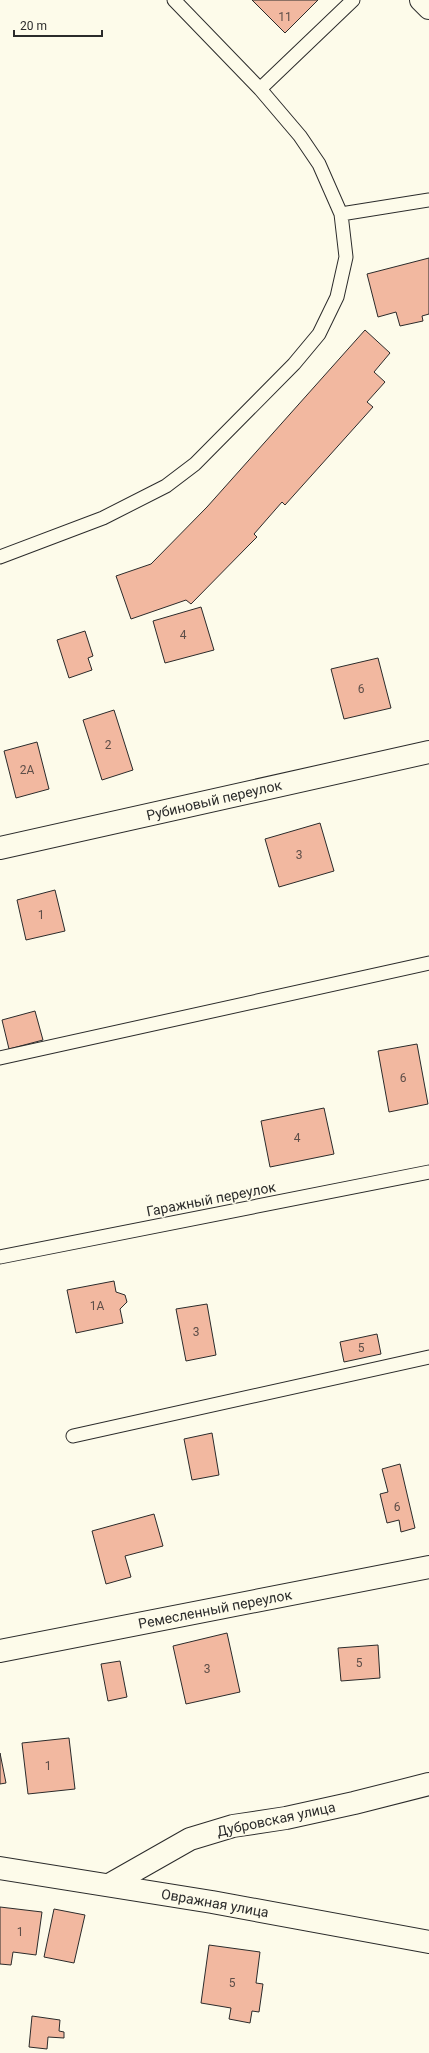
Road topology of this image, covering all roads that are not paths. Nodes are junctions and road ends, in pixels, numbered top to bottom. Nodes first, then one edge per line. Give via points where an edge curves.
1 (174, 0) edge
2 (352, 0) edge
3 (422, 0) edge
4 (429, 8) edge
5 (260, 89) junction
6 (429, 200) edge
7 (341, 214) junction
8 (0, 557) edge
9 (429, 752) edge
10 (0, 848) edge
11 (429, 963) edge
12 (0, 1058) edge
13 (429, 1172) edge
14 (0, 1257) edge
15 (429, 1357) edge
16 (73, 1436) dead end
17 (429, 1567) edge
18 (0, 1651) edge
19 (429, 1784) edge
20 (0, 1868) edge
21 (109, 1885) junction
22 (429, 1942) edge

1 - 5 lane
2 - 5 lane
3 - 4 street
5 - 7 lane via 300,136 319,164
6 - 7 lane
7 - 8 lane via 346,257 337,297 320,334 294,364 201,458 166,486 137,502 103,518
9 - 10 street, Рубиновый переулок
11 - 12 lane
13 - 14 lane, Гаражный переулок
15 - 16 lane
17 - 18 street, Ремесленный переулок
19 - 21 street, Дубровская улица via 301,1815 233,1826 190,1839
20 - 21 street, Овражная улица
21 - 22 street, Овражная улица

